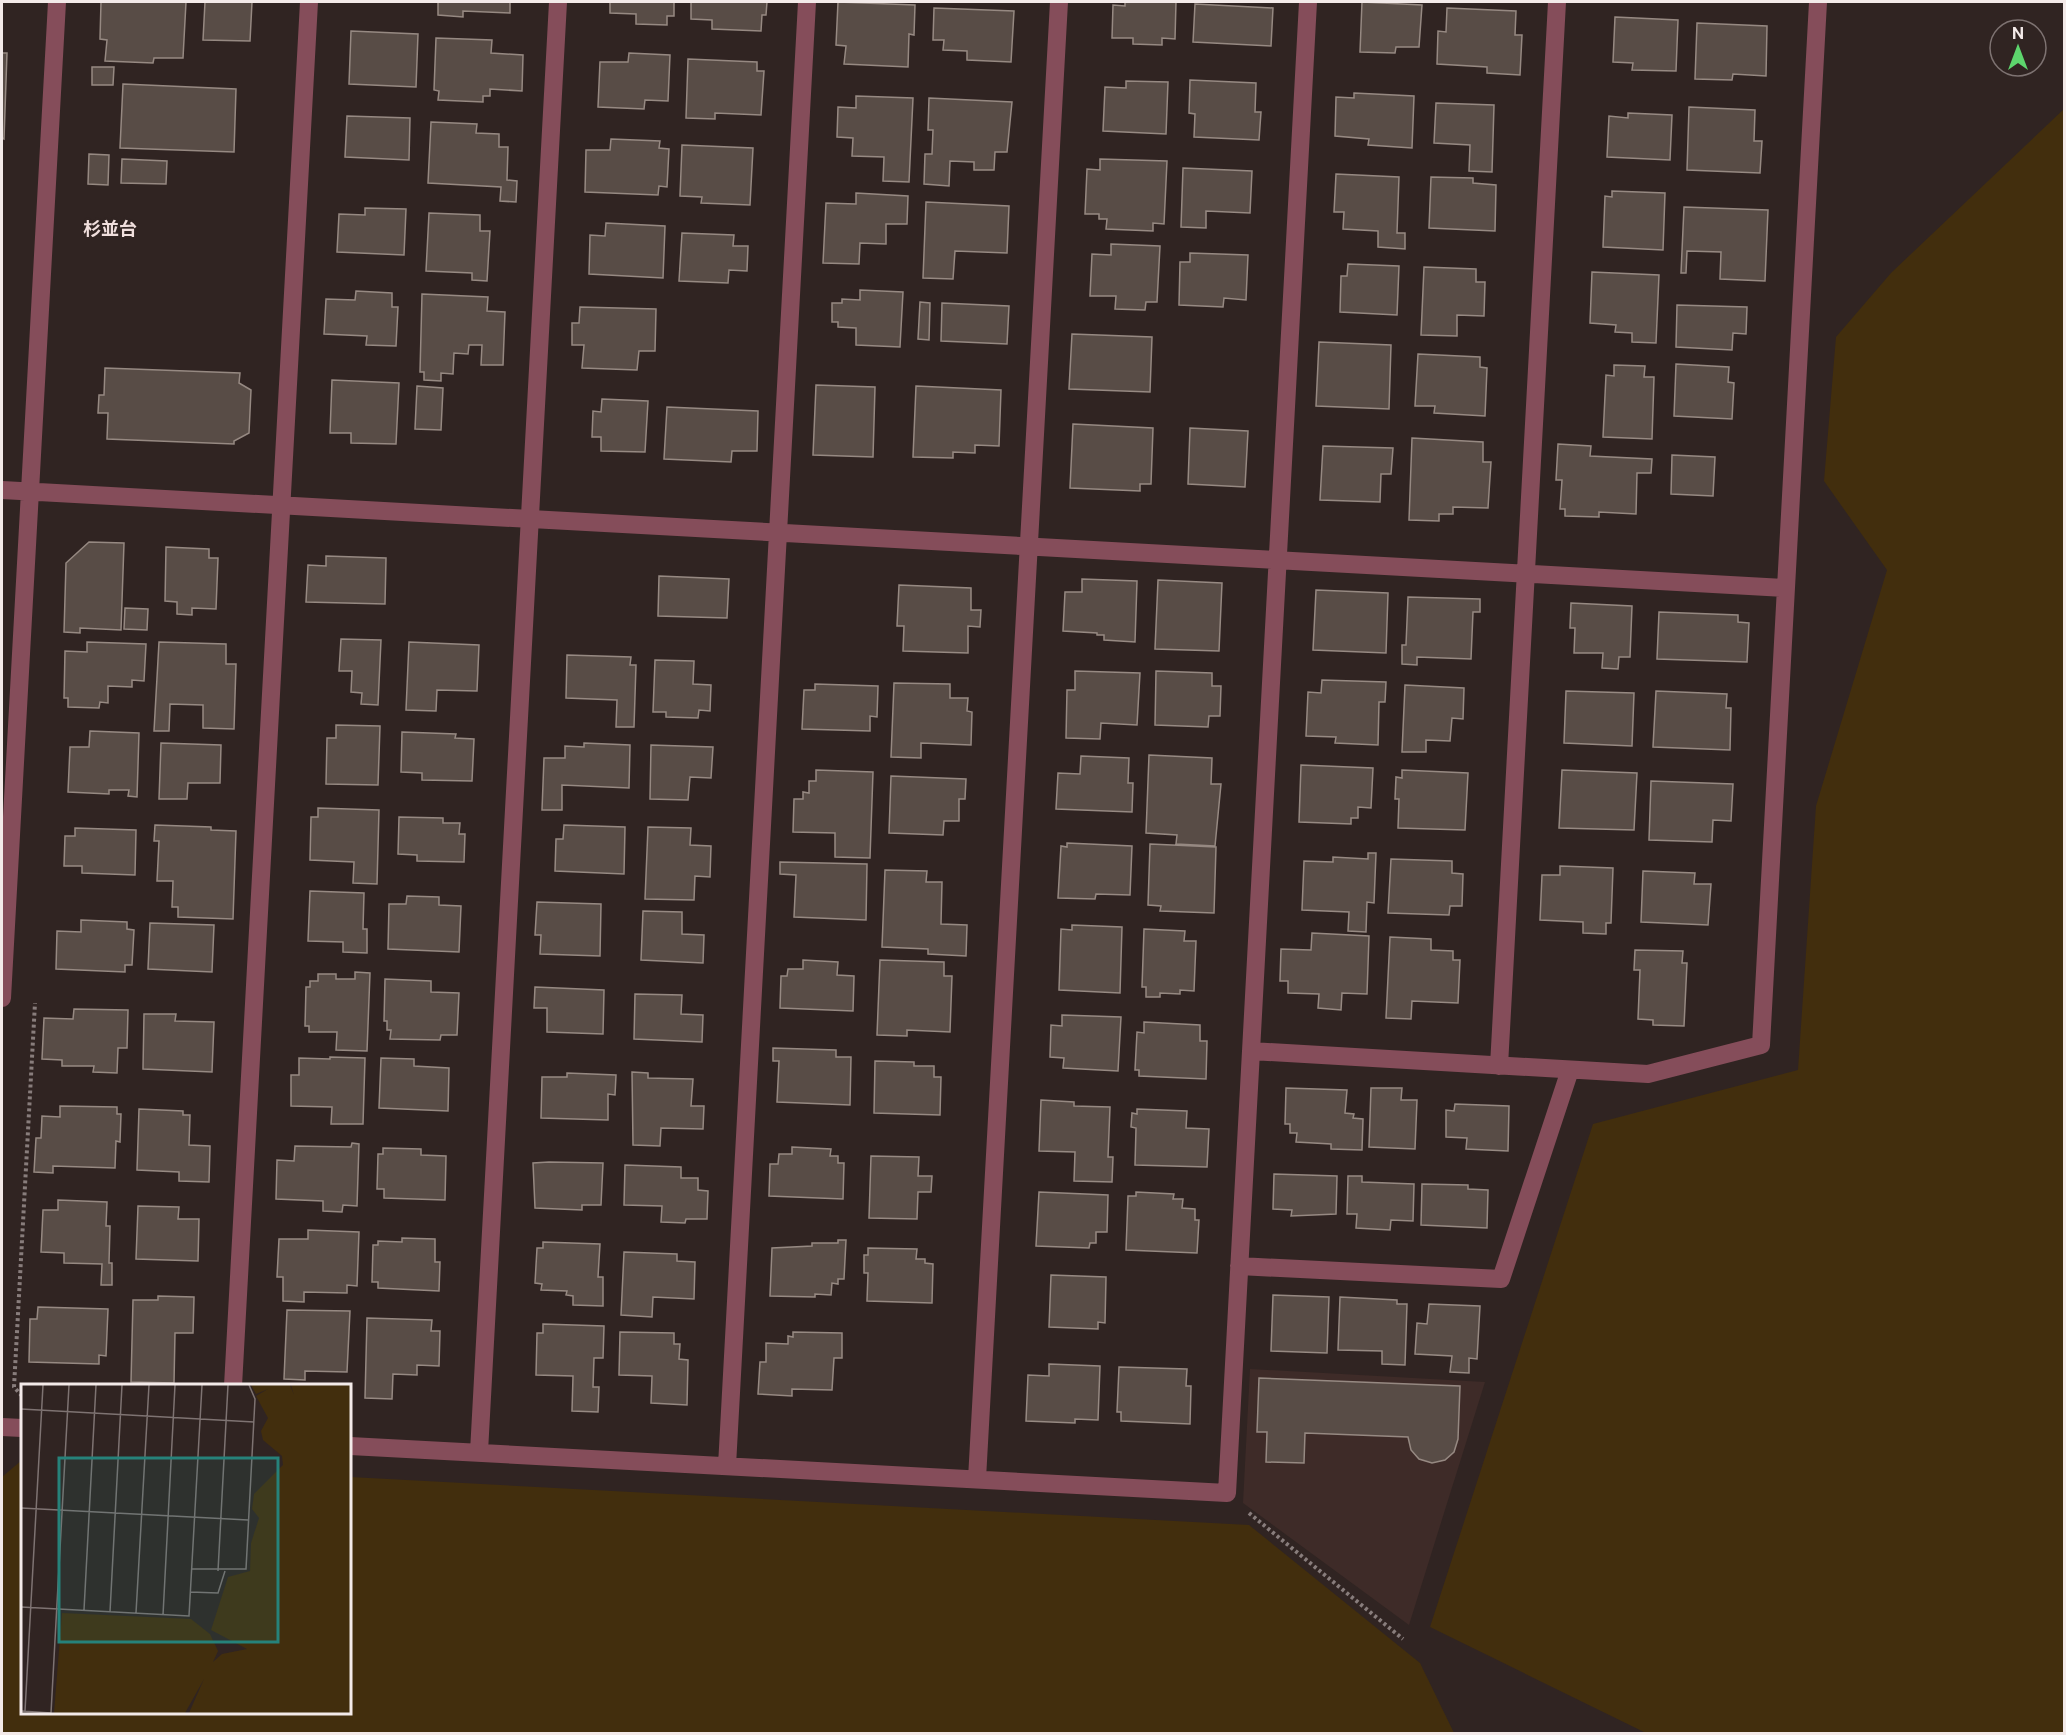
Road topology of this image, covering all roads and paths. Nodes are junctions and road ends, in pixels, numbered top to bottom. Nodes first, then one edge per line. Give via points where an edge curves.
1 (57, 2) edge
2 (309, 2) edge
3 (558, 2) edge
4 (807, 2) edge
5 (1059, 2) edge
6 (1308, 2) edge
7 (1557, 2) edge
8 (1818, 2) edge
9 (2, 490) edge
10 (30, 492) junction
11 (281, 506) junction
12 (530, 520) junction
13 (778, 533) junction
14 (1028, 548) junction
15 (1277, 560) junction
16 (1526, 574) junction
17 (1786, 588) junction
18 (2, 998) edge
19 (1251, 1051) junction
20 (1498, 1066) junction
21 (1570, 1070) junction
22 (1239, 1266) junction
23 (233, 1384) edge
24 (2, 1427) edge
25 (21, 1428) edge
26 (351, 1446) edge
27 (479, 1452) junction
28 (727, 1466) junction
29 (977, 1479) junction
30 (1223, 1492) junction
31 (1403, 1639) dead end

1 - 10 street
2 - 11 street
3 - 12 street
4 - 13 street
5 - 14 street
6 - 15 street
7 - 16 street
8 - 17 street
9 - 10 street
10 - 11 street
10 - 18 street
11 - 12 street
11 - 23 street
12 - 13 street
12 - 27 street
13 - 14 street
13 - 28 street
14 - 15 street
14 - 29 street
15 - 16 street
15 - 19 street
16 - 17 street
16 - 20 street
17 - 21 street via 1761,1045 1648,1074
19 - 20 street
19 - 22 street
20 - 21 street
21 - 22 street via 1501,1280
22 - 30 street via 1227,1492
24 - 25 street
26 - 27 street
27 - 28 street
28 - 29 street
29 - 30 street
30 - 31 path

